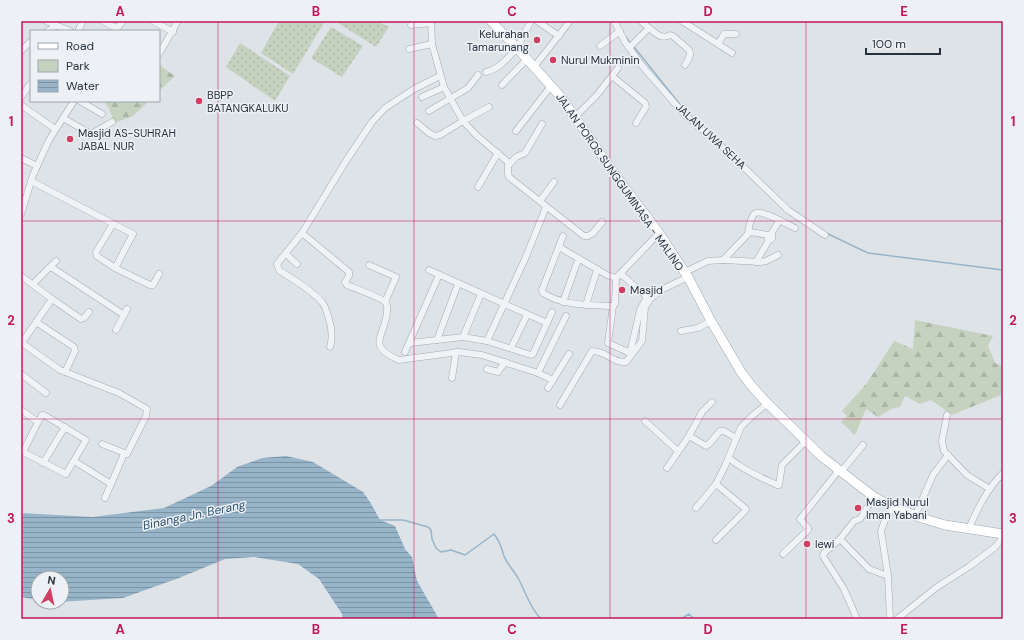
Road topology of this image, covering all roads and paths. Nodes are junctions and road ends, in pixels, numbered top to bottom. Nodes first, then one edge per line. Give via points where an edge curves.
1 (46, 21) edge
2 (83, 21) edge
3 (103, 21) edge
4 (123, 21) edge
5 (153, 21) edge
6 (178, 21) edge
7 (491, 21) edge
8 (531, 21) edge
9 (537, 21) edge
10 (570, 21) edge
11 (614, 21) edge
12 (641, 21) edge
13 (682, 21) edge
14 (431, 22) edge
15 (411, 25) dead end
16 (56, 26) junction
17 (649, 28) junction
18 (49, 30) edge
19 (67, 30) edge
20 (78, 30) edge
21 (620, 31) junction
22 (173, 32) junction
23 (736, 34) dead end
24 (559, 36) junction
25 (30, 42) edge
26 (432, 44) junction
27 (718, 44) junction
28 (600, 46) dead end
29 (631, 46) junction
30 (517, 48) junction
31 (409, 49) dead end
32 (21, 51) edge
33 (160, 52) edge
34 (732, 53) dead end
35 (527, 59) junction
36 (685, 65) dead end
37 (534, 66) junction
38 (618, 68) dead end
39 (486, 72) dead end
40 (478, 75) dead end
41 (440, 76) junction
42 (612, 76) junction
43 (30, 84) edge
44 (502, 85) dead end
45 (551, 86) junction
46 (444, 87) junction
47 (21, 97) edge
48 (422, 97) dead end
49 (451, 99) junction
50 (73, 102) edge
51 (82, 102) edge
52 (21, 105) edge
53 (489, 107) dead end
54 (429, 111) dead end
55 (102, 114) dead end
56 (575, 117) junction
57 (63, 118) junction
58 (463, 121) junction
59 (112, 122) dead end
60 (417, 123) dead end
61 (636, 123) dead end
62 (542, 124) dead end
63 (55, 130) junction
64 (516, 131) dead end
65 (498, 152) junction
66 (21, 158) edge
67 (509, 165) junction
68 (37, 166) junction
69 (31, 181) junction
70 (554, 182) dead end
71 (478, 187) dead end
72 (24, 193) edge
73 (540, 201) junction
74 (546, 207) junction
75 (21, 214) edge
76 (779, 221) junction
77 (602, 222) dead end
78 (113, 224) junction
79 (795, 228) dead end
80 (659, 233) junction
81 (748, 233) junction
82 (302, 234) junction
83 (825, 235) dead end
84 (563, 236) dead end
85 (769, 236) junction
86 (559, 247) junction
87 (286, 254) junction
88 (778, 255) dead end
89 (578, 260) junction
90 (723, 260) junction
91 (56, 261) dead end
92 (756, 262) junction
93 (297, 264) dead end
94 (369, 265) dead end
95 (51, 267) junction
96 (115, 268) junction
97 (429, 270) dead end
98 (597, 270) junction
99 (159, 274) dead end
100 (439, 275) junction
101 (686, 275) junction
102 (21, 276) edge
103 (619, 276) junction
104 (33, 284) junction
105 (458, 284) junction
106 (481, 294) junction
107 (52, 299) junction
108 (385, 302) junction
109 (563, 302) junction
110 (504, 304) junction
111 (586, 304) junction
112 (613, 306) junction
113 (89, 312) dead end
114 (552, 312) dead end
115 (527, 315) junction
116 (566, 316) dead end
117 (711, 321) junction
118 (36, 322) junction
119 (547, 323) junction
120 (116, 330) dead end
121 (680, 331) dead end
122 (463, 337) junction
123 (437, 340) junction
124 (487, 341) junction
125 (21, 343) edge
126 (410, 343) junction
127 (330, 347) dead end
128 (511, 348) junction
129 (405, 352) dead end
130 (456, 352) junction
131 (569, 354) dead end
132 (505, 362) junction
133 (487, 369) dead end
134 (65, 372) junction
135 (21, 374) edge
136 (538, 374) junction
137 (452, 378) dead end
138 (553, 380) junction
139 (548, 388) dead end
140 (46, 393) dead end
141 (712, 402) dead end
142 (768, 403) junction
143 (560, 405) dead end
144 (21, 410) edge
145 (946, 414) dead end
146 (645, 421) dead end
147 (38, 422) junction
148 (65, 428) junction
149 (689, 436) junction
150 (736, 438) junction
151 (24, 441) edge
152 (806, 441) junction
153 (102, 444) dead end
154 (863, 445) dead end
155 (678, 451) junction
156 (124, 454) junction
157 (948, 455) junction
158 (729, 458) junction
159 (74, 461) junction
160 (43, 463) junction
161 (667, 468) dead end
162 (840, 471) junction
163 (1003, 473) edge
164 (111, 484) junction
165 (716, 484) junction
166 (990, 489) junction
167 (874, 497) junction
168 (105, 498) dead end
169 (893, 507) junction
170 (696, 508) dead end
171 (915, 516) junction
172 (969, 528) junction
173 (1003, 534) edge
174 (840, 539) junction
175 (716, 540) dead end
176 (783, 554) dead end
177 (884, 575) junction
178 (857, 619) edge
179 (890, 619) edge
180 (897, 619) edge

1 - 16 street
2 - 20 street
3 - 4 street via 116,28
5 - 22 street
6 - 22 street
7 - 30 main road, JALAN POROS SUNGGUMINASA - MALINO
8 - 30 street
9 - 24 street
10 - 24 street
11 - 21 street, JALAN UWA SEHA
12 - 17 street
13 - 27 street
14 - 15 street
14 - 26 street
16 - 18 street
16 - 19 street
17 - 29 street
17 - 36 street via 661,37 673,36 689,50 690,57
21 - 28 street
21 - 29 street, JALAN UWA SEHA
22 - 33 street
23 - 27 street via 724,34
24 - 37 street
25 - 32 street
26 - 31 street
26 - 41 street
27 - 34 street
29 - 83 street, JALAN UWA SEHA via 656,83 684,114 788,210
30 - 35 main road, JALAN POROS SUNGGUMINASA - MALINO
30 - 39 street via 505,61
35 - 37 main road, JALAN POROS SUNGGUMINASA - MALINO
35 - 44 street
37 - 45 main road, JALAN POROS SUNGGUMINASA - MALINO
38 - 42 street
40 - 49 street via 468,88
41 - 46 street
41 - 82 street via 418,86 385,108 372,122
42 - 56 street
42 - 61 street via 645,102 646,107
43 - 47 street
45 - 56 main road, JALAN POROS SUNGGUMINASA - MALINO
45 - 64 street
46 - 48 street
46 - 49 street
49 - 54 street
49 - 58 street
50 - 57 street
51 - 55 street
52 - 63 street
53 - 58 street
56 - 80 main road, JALAN POROS SUNGGUMINASA - MALINO
57 - 59 street via 91,134
57 - 63 street
58 - 60 street via 438,136 429,133
58 - 65 street
62 - 67 street via 525,153 516,157
63 - 68 street
65 - 67 street
65 - 71 street
66 - 68 street
67 - 73 street via 509,177
68 - 69 street
69 - 72 street
69 - 78 street
70 - 73 street
72 - 75 street
73 - 74 street
74 - 77 street via 584,236 593,233
74 - 110 street
76 - 79 street
76 - 81 street via 761,212 755,213
76 - 85 street
78 - 96 street via 96,254
78 - 96 street via 134,235
80 - 101 main road, JALAN POROS SUNGGUMINASA - MALINO
80 - 103 street
81 - 85 street
81 - 90 street
82 - 87 street
82 - 108 street via 349,272 346,285
84 - 86 street
85 - 92 street
86 - 89 street
86 - 109 street via 542,290 543,293
87 - 93 street
87 - 127 street via 277,264 277,268 322,302 332,328
88 - 92 street via 766,261
89 - 98 street
89 - 109 street
90 - 92 street
90 - 101 street via 708,261
91 - 95 street
94 - 108 street via 396,277
95 - 104 street
95 - 120 street via 126,312
96 - 99 street via 152,286
97 - 100 street
98 - 103 street via 612,278
98 - 111 street
100 - 105 street
100 - 126 street
101 - 117 main road, JALAN POROS SUNGGUMINASA - MALINO
101 - 143 street via 650,298 645,307 642,341 626,362 617,361 602,352 592,351
102 - 104 street
103 - 112 street
103 - 112 street via 647,297 640,310 631,349 628,352 608,343
104 - 107 street
105 - 106 street
105 - 123 street
106 - 110 street
106 - 122 street
107 - 113 street via 81,319
107 - 118 street
108 - 130 street via 388,306 387,318 379,338 383,351 399,360
109 - 111 street
110 - 115 street
110 - 124 street
111 - 112 street
114 - 119 street
115 - 119 street
115 - 128 street
116 - 136 street
117 - 121 street via 698,328
117 - 142 main road, JALAN POROS SUNGGUMINASA - MALINO via 741,372
118 - 125 street
118 - 134 street via 74,347 75,351
119 - 128 street via 533,354 529,355
122 - 123 street
122 - 124 street
123 - 126 street
124 - 128 street
125 - 134 street
126 - 129 street
130 - 132 street via 482,355
130 - 137 street
131 - 138 street
132 - 133 street via 498,372
132 - 136 street
134 - 156 street via 119,393 147,409 128,453
135 - 140 street
136 - 138 street
138 - 139 street
141 - 149 street via 702,412
142 - 150 street via 746,421
142 - 152 main road, JALAN POROS SUNGGUMINASA - MALINO
144 - 147 street
145 - 157 street via 942,446
146 - 155 street
147 - 148 street via 44,415
147 - 151 street
148 - 159 street via 86,440
148 - 160 street
149 - 150 street via 706,446 720,431
149 - 155 street
150 - 158 street
151 - 160 street via 23,452
152 - 158 street via 782,465 780,482 777,485
152 - 162 main road, JALAN POROS SUNGGUMINASA - MALINO
153 - 156 street
154 - 162 street
155 - 161 street
156 - 164 street
157 - 166 street via 967,475
157 - 171 street via 933,475
158 - 165 street
159 - 160 street via 66,474
159 - 164 street
162 - 167 main road, JALAN POROS SUNGGUMINASA - MALINO
162 - 176 street via 800,519 808,530
163 - 166 street
164 - 168 street
165 - 170 street
165 - 175 street via 746,509
166 - 172 street
167 - 169 main road, JALAN POROS SUNGGUMINASA - MALINO
167 - 174 street via 860,519 854,521
169 - 171 main road, JALAN POROS SUNGGUMINASA - MALINO
169 - 177 street via 881,531
171 - 172 main road, JALAN POROS SUNGGUMINASA - MALINO via 945,525
172 - 173 main road, JALAN POROS SUNGGUMINASA - MALINO
173 - 180 street via 995,547 937,587
174 - 177 street via 866,566
174 - 178 street via 823,556 844,589
177 - 179 street

